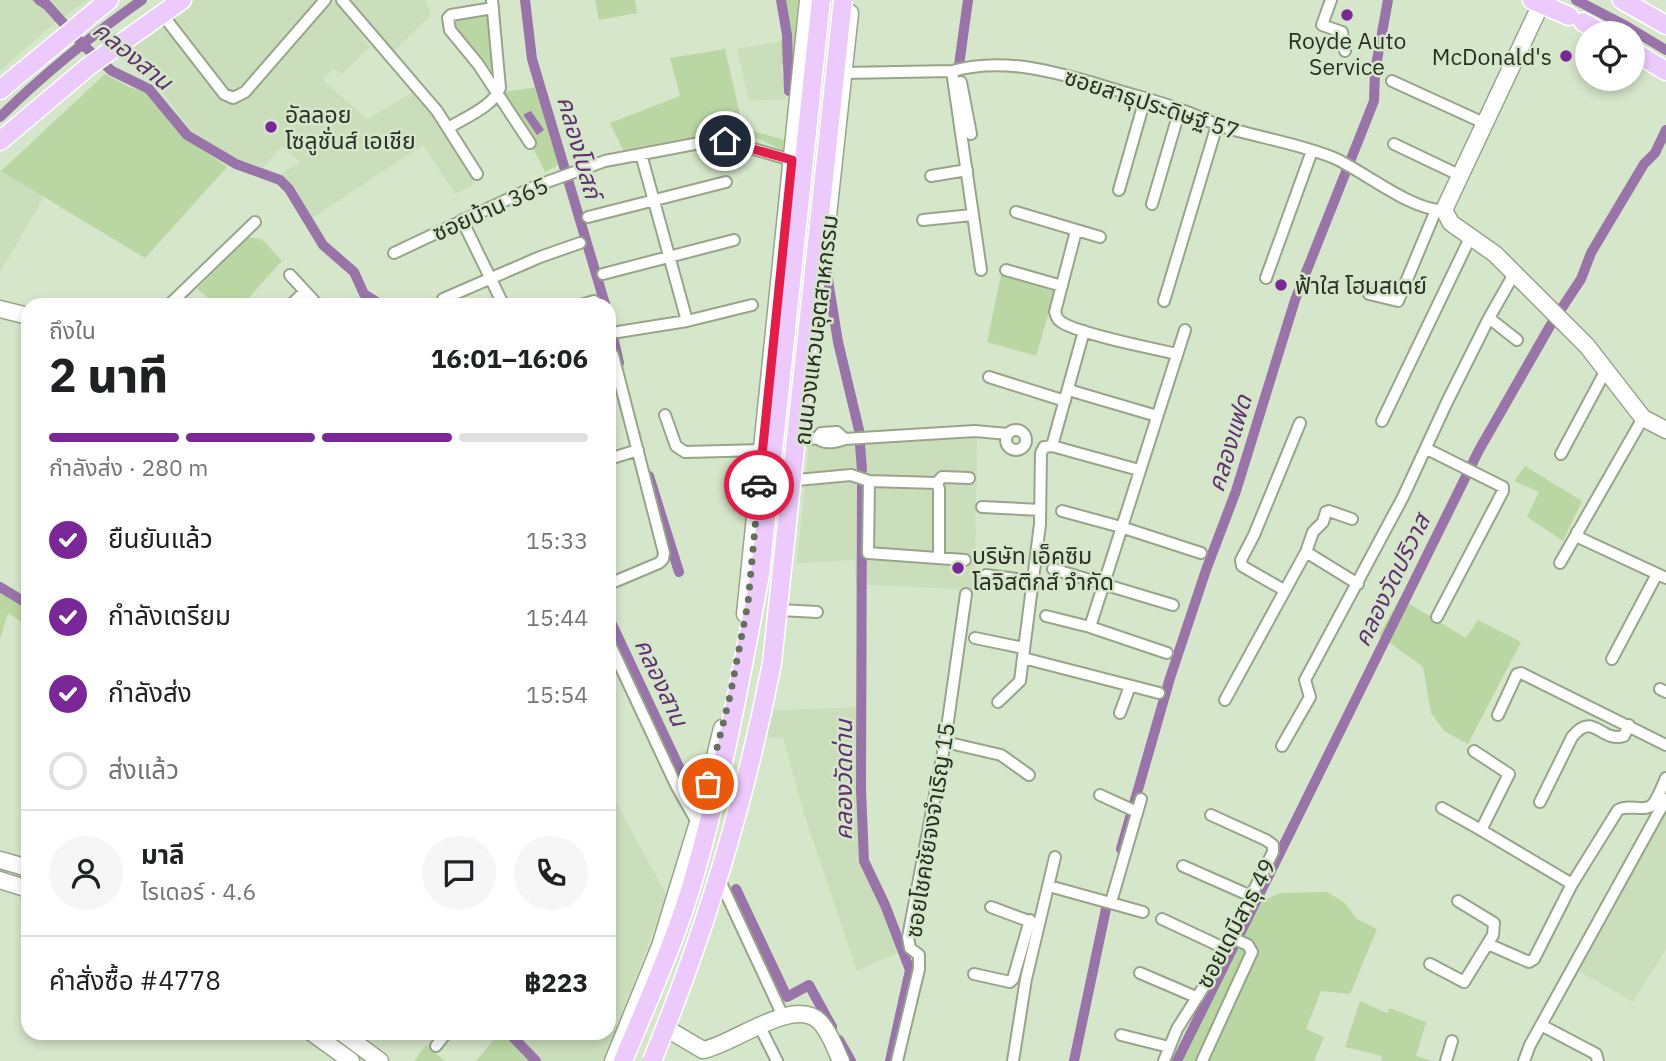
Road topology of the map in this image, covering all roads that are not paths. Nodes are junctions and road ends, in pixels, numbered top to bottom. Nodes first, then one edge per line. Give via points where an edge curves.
1 (183, 0) edge
2 (326, 0) edge
3 (342, 0) edge
4 (808, 0) edge
5 (821, 0) edge
6 (843, 0) edge
7 (852, 0) edge
8 (1331, 0) edge
9 (1622, 0) edge
10 (106, 1) edge
11 (1537, 2) edge
12 (492, 4) edge
13 (162, 14) junction
14 (1580, 21) edge
15 (1666, 25) edge
16 (373, 38) junction
17 (1345, 51) dead end
18 (1645, 58) edge
19 (955, 70) junction
20 (1666, 71) edge
21 (844, 73) junction
22 (1392, 81) dead end
23 (3, 83) edge
24 (414, 91) dead end
25 (498, 94) junction
26 (1145, 99) junction
27 (1180, 109) junction
28 (1485, 122) junction
29 (1217, 125) junction
30 (448, 128) junction
31 (971, 134) dead end
32 (0, 141) edge
33 (530, 143) dead end
34 (1394, 144) dead end
35 (1312, 151) junction
36 (641, 154) junction
37 (792, 160) junction
38 (967, 170) junction
39 (477, 174) dead end
40 (1459, 175) junction
41 (931, 176) dead end
42 (726, 182) dead end
43 (1119, 190) dead end
44 (653, 200) junction
45 (1152, 204) dead end
46 (1440, 210) junction
47 (1016, 212) dead end
48 (972, 215) junction
49 (587, 217) dead end
50 (462, 220) junction
51 (923, 220) dead end
52 (255, 222) dead end
53 (1076, 230) junction
54 (1100, 237) dead end
55 (1470, 238) junction
56 (734, 240) dead end
57 (580, 243) dead end
58 (394, 253) dead end
59 (669, 257) junction
60 (981, 270) dead end
61 (1006, 270) dead end
62 (603, 274) dead end
63 (1514, 274) junction
64 (290, 275) dead end
65 (491, 278) junction
66 (1266, 278) dead end
67 (1062, 286) junction
68 (305, 291) junction
69 (1368, 294) dead end
70 (176, 298) edge
71 (298, 298) edge
72 (311, 298) edge
73 (445, 298) edge
74 (500, 298) edge
75 (1164, 301) dead end
76 (752, 305) dead end
77 (0, 309) edge
78 (21, 314) edge
79 (1489, 318) junction
80 (687, 321) junction
81 (1185, 330) dead end
82 (1084, 331) junction
83 (618, 332) dead end
84 (1517, 340) dead end
85 (1177, 354) junction
86 (616, 366) edge
87 (1606, 370) junction
88 (989, 377) dead end
89 (1069, 387) junction
90 (1065, 401) junction
91 (665, 415) dead end
92 (1157, 416) junction
93 (1643, 418) junction
94 (1382, 421) dead end
95 (1300, 423) dead end
96 (1666, 430) edge
97 (807, 443) junction
98 (1428, 445) junction
99 (1048, 447) junction
100 (638, 450) junction
101 (763, 450) junction
102 (1561, 454) dead end
103 (616, 457) edge
104 (1139, 470) junction
105 (969, 478) dead end
106 (797, 480) junction
107 (869, 481) junction
108 (937, 483) junction
109 (982, 507) dead end
110 (1040, 510) junction
111 (1062, 511) dead end
112 (1352, 519) dead end
113 (1121, 527) junction
114 (1577, 532) junction
115 (1306, 552) junction
116 (1201, 553) dead end
117 (939, 558) junction
118 (965, 559) dead end
119 (1560, 562) dead end
120 (1053, 569) dead end
121 (986, 575) dead end
122 (1662, 576) edge
123 (616, 581) edge
124 (1032, 581) junction
125 (1103, 583) junction
126 (1359, 584) junction
127 (1284, 590) junction
128 (966, 594) dead end
129 (1173, 605) dead end
130 (780, 610) junction
131 (817, 612) dead end
132 (1046, 616) dead end
133 (1437, 617) dead end
134 (1090, 627) junction
135 (975, 638) dead end
136 (1023, 653) junction
137 (1167, 653) dead end
138 (616, 657) edge
139 (1612, 659) dead end
140 (1130, 686) junction
141 (1159, 693) dead end
142 (1225, 699) dead end
143 (998, 702) dead end
144 (1120, 713) dead end
145 (1497, 715) dead end
146 (1629, 725) junction
147 (944, 742) junction
148 (1666, 744) edge
149 (1282, 746) dead end
150 (1474, 751) dead end
151 (1029, 775) dead end
152 (1666, 778) edge
153 (1100, 796) dead end
154 (1141, 799) dead end
155 (1666, 799) edge
156 (1540, 802) dead end
157 (1442, 808) dead end
158 (1134, 811) junction
159 (1211, 815) dead end
160 (697, 822) junction
161 (1481, 830) junction
162 (1055, 857) dead end
163 (0, 860) edge
164 (21, 866) edge
165 (1183, 866) dead end
166 (0, 880) edge
167 (721, 883) junction
168 (1572, 884) junction
169 (1049, 886) junction
170 (21, 887) edge
171 (1251, 896) junction
172 (1458, 901) dead end
173 (1111, 902) junction
174 (991, 907) dead end
175 (1143, 912) dead end
176 (1162, 919) dead end
177 (1035, 923) junction
178 (1233, 938) junction
179 (1488, 944) junction
180 (1224, 948) junction
181 (1430, 964) dead end
182 (1140, 972) dead end
183 (974, 974) dead end
184 (1196, 997) junction
185 (783, 1016) junction
186 (1541, 1025) junction
187 (760, 1027) junction
188 (669, 1030) junction
189 (1121, 1035) dead end
190 (323, 1040) edge
191 (352, 1040) edge
192 (441, 1040) edge
193 (1452, 1041) dead end
194 (436, 1046) dead end
195 (1169, 1047) junction
196 (621, 1053) edge
197 (351, 1061) edge
198 (380, 1061) edge
199 (613, 1061) edge
200 (654, 1061) edge
201 (776, 1061) edge
202 (841, 1061) edge
203 (897, 1061) edge
204 (1013, 1061) edge
205 (1164, 1061) edge
206 (1202, 1061) edge
207 (1446, 1061) edge
208 (1524, 1061) edge
209 (1598, 1061) edge

1 - 13 main road
2 - 13 street via 245,92 233,98 224,94
3 - 16 street
4 - 37 main road, ถนนวงแหวนอุตสาหกรรม
5 - 196 main road, ถนนวงแหวนอุตสาหกรรม, bridge via 760,574 745,663 694,877 678,927
6 - 200 main road, ถนนวงแหวนอุตสาหกรรม, bridge via 772,663 755,750 724,861
7 - 21 main road, ถนนวงแหวนอุตสาหกรรม
8 - 17 street via 1322,24 1342,32
9 - 15 main road
10 - 23 main road
11 - 14 main road
11 - 28 main road
12 - 25 street
12 - 25 street via 451,15 448,24
13 - 32 main road via 89,66
16 - 24 street via 375,49
16 - 30 street via 417,85
18 - 20 main road
19 - 21 street, ซอยสาธุประดิษฐ์ 57
19 - 26 street, ซอยสาธุประดิษฐ์ 57 via 988,65 1048,71
19 - 31 street
19 - 38 street
21 - 97 main road, ถนนวงแหวนอุตสาหกรรม
22 - 28 street
25 - 30 street
25 - 33 street
26 - 27 street, ซอยสาธุประดิษฐ์ 57
26 - 43 street
27 - 29 street, ซอยสาธุประดิษฐ์ 57
27 - 45 street
28 - 40 main road
29 - 35 street, ซอยสาธุประดิษฐ์ 57
29 - 75 street
30 - 39 street
34 - 40 street
35 - 46 street, ซอยสาธุประดิษฐ์ 57 via 1334,158 1394,193
35 - 66 street
36 - 37 street, ซอยบ้าน 365 via 725,141
36 - 44 street
36 - 50 street, ซอยบ้าน 365 via 555,179
37 - 101 main road, ถนนวงแหวนอุตสาหกรรม
38 - 41 street
38 - 48 street
40 - 46 main road
42 - 44 street
44 - 49 street
44 - 59 street
46 - 55 main road, ซอยสาธุประดิษฐ์ 57
46 - 69 street via 1398,302
47 - 53 street
48 - 51 street
48 - 60 street
50 - 58 street, ซอยบ้าน 365
50 - 65 street
52 - 70 street
53 - 54 street
53 - 67 street
55 - 63 main road, ซอยสาธุประดิษฐ์ 57
55 - 94 street
56 - 59 street
57 - 65 street
59 - 62 street
59 - 80 street
61 - 67 street
63 - 79 street
63 - 87 main road, ซอยสาธุประดิษฐ์ 57 via 1564,321
64 - 68 street
65 - 73 street
65 - 74 street
67 - 82 street via 1057,317
68 - 71 street
68 - 72 street
76 - 80 street
77 - 78 main road
79 - 84 street
79 - 98 street
80 - 83 street
81 - 85 street
82 - 85 street
82 - 89 street
85 - 92 street
86 - 100 street
87 - 93 main road, ซอยสาธุประดิษฐ์ 57
87 - 102 street
88 - 90 street
89 - 90 street
89 - 92 street
90 - 99 street
91 - 101 street via 676,446 685,452
92 - 104 street
93 - 96 main road, ซอยสาธุประดิษฐ์ 57
93 - 114 street
95 - 127 street via 1241,560 1241,566
97 - 99 street via 821,433 837,432 845,439 975,431 1008,434 1007,444 1014,449 1021,449 1026,441
97 - 101 main road via 794,466 765,462
97 - 106 main road, ถนนวงแหวนอุตสาหกรรม
98 - 126 street
98 - 133 street via 1500,484 1503,491
99 - 104 street
99 - 110 street via 1041,453
100 - 103 street
100 - 123 street via 664,554 659,563
101 - 160 main road, ถนนวงแหวนอุตสาหกรรม via 748,603 730,696
104 - 113 street
105 - 108 street via 942,477
106 - 107 street via 851,475
106 - 130 main road, ถนนวงแหวนอุตสาหกรรม
107 - 108 street
107 - 117 street via 868,553
108 - 117 street
109 - 110 street
110 - 124 street
111 - 113 street
112 - 115 street via 1326,512
113 - 116 street
113 - 125 street
114 - 119 street
114 - 122 street via 1580,538
115 - 126 street
115 - 127 street
117 - 118 street
120 - 125 street
121 - 124 street
122 - 139 street
124 - 136 street
125 - 129 street
125 - 134 street
126 - 149 street via 1305,680 1310,697
127 - 142 street
128 - 147 street, ซอยโชคชัยจงจำเริญ 15
130 - 131 street
130 - 167 main road, ถนนวงแหวนอุตสาหกรรม via 770,696
132 - 134 street
134 - 137 street
135 - 136 street
136 - 140 street
136 - 143 street via 1020,681
138 - 160 street
140 - 141 street
140 - 144 street
145 - 146 street via 1521,673
146 - 148 street
146 - 156 street via 1618,738 1597,728 1579,729
147 - 151 street via 1001,755
147 - 203 street, ซอยโชคชัยจงจำเริญ 15 via 908,937 910,948 919,955 919,970
150 - 161 street via 1509,774
152 - 168 street via 1652,805 1618,810
153 - 158 street
154 - 158 street
155 - 186 street
157 - 161 street
158 - 173 street
159 - 171 street, ซอยเดมีสาธุ 49 via 1272,845 1273,852
160 - 196 main road, ถนนวงแหวนอุตสาหกรรม via 660,946
161 - 168 street
162 - 169 street
163 - 164 main road
165 - 171 street
166 - 170 main road
167 - 185 street
167 - 188 main road, ถนนวงแหวนอุตสาหกรรม via 695,967
168 - 179 street via 1534,959 1522,960
169 - 173 street
169 - 177 street
171 - 178 street, ซอยเดมีสาธุ 49
172 - 179 street via 1494,923
173 - 175 street
174 - 177 street
176 - 180 street
177 - 183 street via 1010,982
177 - 204 street
178 - 180 street, ซอยเดมีสาธุ 49
178 - 206 street via 1252,952
179 - 181 street via 1464,982
180 - 184 street, ซอยเดมีสาธุ 49
182 - 184 street
184 - 195 street, ซอยเดมีสาธุ 49
185 - 187 main road
185 - 202 main road via 813,1017 822,1023
186 - 208 street
186 - 209 street via 1597,1054
187 - 188 main road via 703,1050
187 - 201 street
188 - 200 main road, ถนนวงแหวนอุตสาหกรรม
189 - 195 street
190 - 197 main road
191 - 198 main road
192 - 194 street
193 - 207 street
195 - 205 street, ซอยเดมีสาธุ 49
196 - 199 main road, ถนนวงแหวนอุตสาหกรรม

